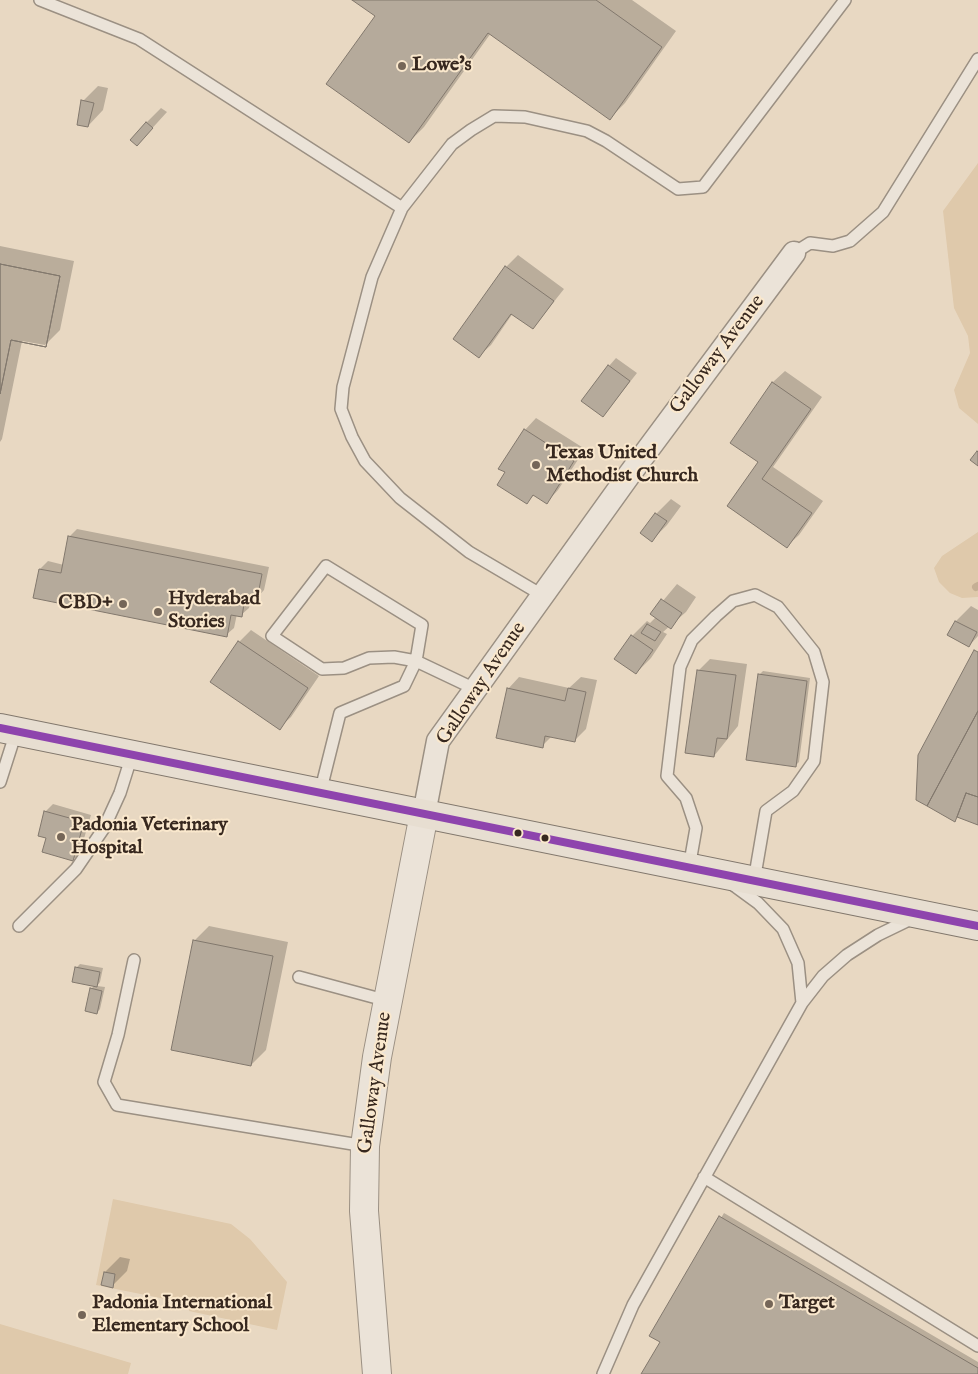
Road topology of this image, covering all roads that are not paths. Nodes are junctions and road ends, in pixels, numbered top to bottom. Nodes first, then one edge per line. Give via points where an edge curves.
1 (40, 0) edge
2 (845, 0) edge
3 (978, 58) edge
4 (402, 208) junction
5 (794, 253) joint
6 (542, 595) junction
7 (416, 661) junction
8 (475, 689) junction
9 (8, 730) edge
10 (132, 755) junction
11 (0, 782) edge
12 (320, 793) junction
13 (424, 814) junction
14 (690, 868) junction
15 (716, 873) junction
16 (754, 881) junction
17 (921, 914) junction
18 (19, 926) dead end
19 (978, 926) edge
20 (134, 960) dead end
21 (299, 977) dead end
22 (388, 1001) junction
23 (802, 1003) junction
24 (365, 1146) junction
25 (704, 1178) junction
26 (978, 1346) edge
27 (377, 1374) edge
28 (603, 1374) edge

1 - 4 lane via 139,38
2 - 4 lane via 703,187 678,189 587,131 525,117 494,116 452,144
3 - 5 lane via 884,212 850,241 834,246 810,243
4 - 6 lane via 372,277 343,387 342,409 352,437 365,462 400,498 469,552
5 - 6 street, Galloway Avenue
6 - 8 street, Galloway Avenue
7 - 7 lane via 394,657 369,658 344,668 322,669 272,636 326,566 422,625
7 - 8 lane
7 - 12 lane via 404,686 340,713
8 - 13 street, Galloway Avenue via 438,740
9 - 10 main road
9 - 11 lane
10 - 12 main road
10 - 18 lane via 104,828 76,869
12 - 13 main road
13 - 14 main road
13 - 22 street, Galloway Avenue
14 - 15 main road
14 - 16 lane via 696,828 686,798 667,776 680,667 692,640 716,616 733,601 756,595 778,607 814,652 823,682 814,761 793,792 766,811
15 - 16 main road
15 - 23 lane via 758,903 783,929 798,963
16 - 17 main road
17 - 19 main road
17 - 23 lane via 847,955 823,976
20 - 24 lane via 104,1082 117,1106
21 - 22 lane
22 - 24 street, Galloway Avenue
23 - 25 lane
24 - 27 street, Galloway Avenue via 364,1211
25 - 26 lane
25 - 28 lane via 633,1305

